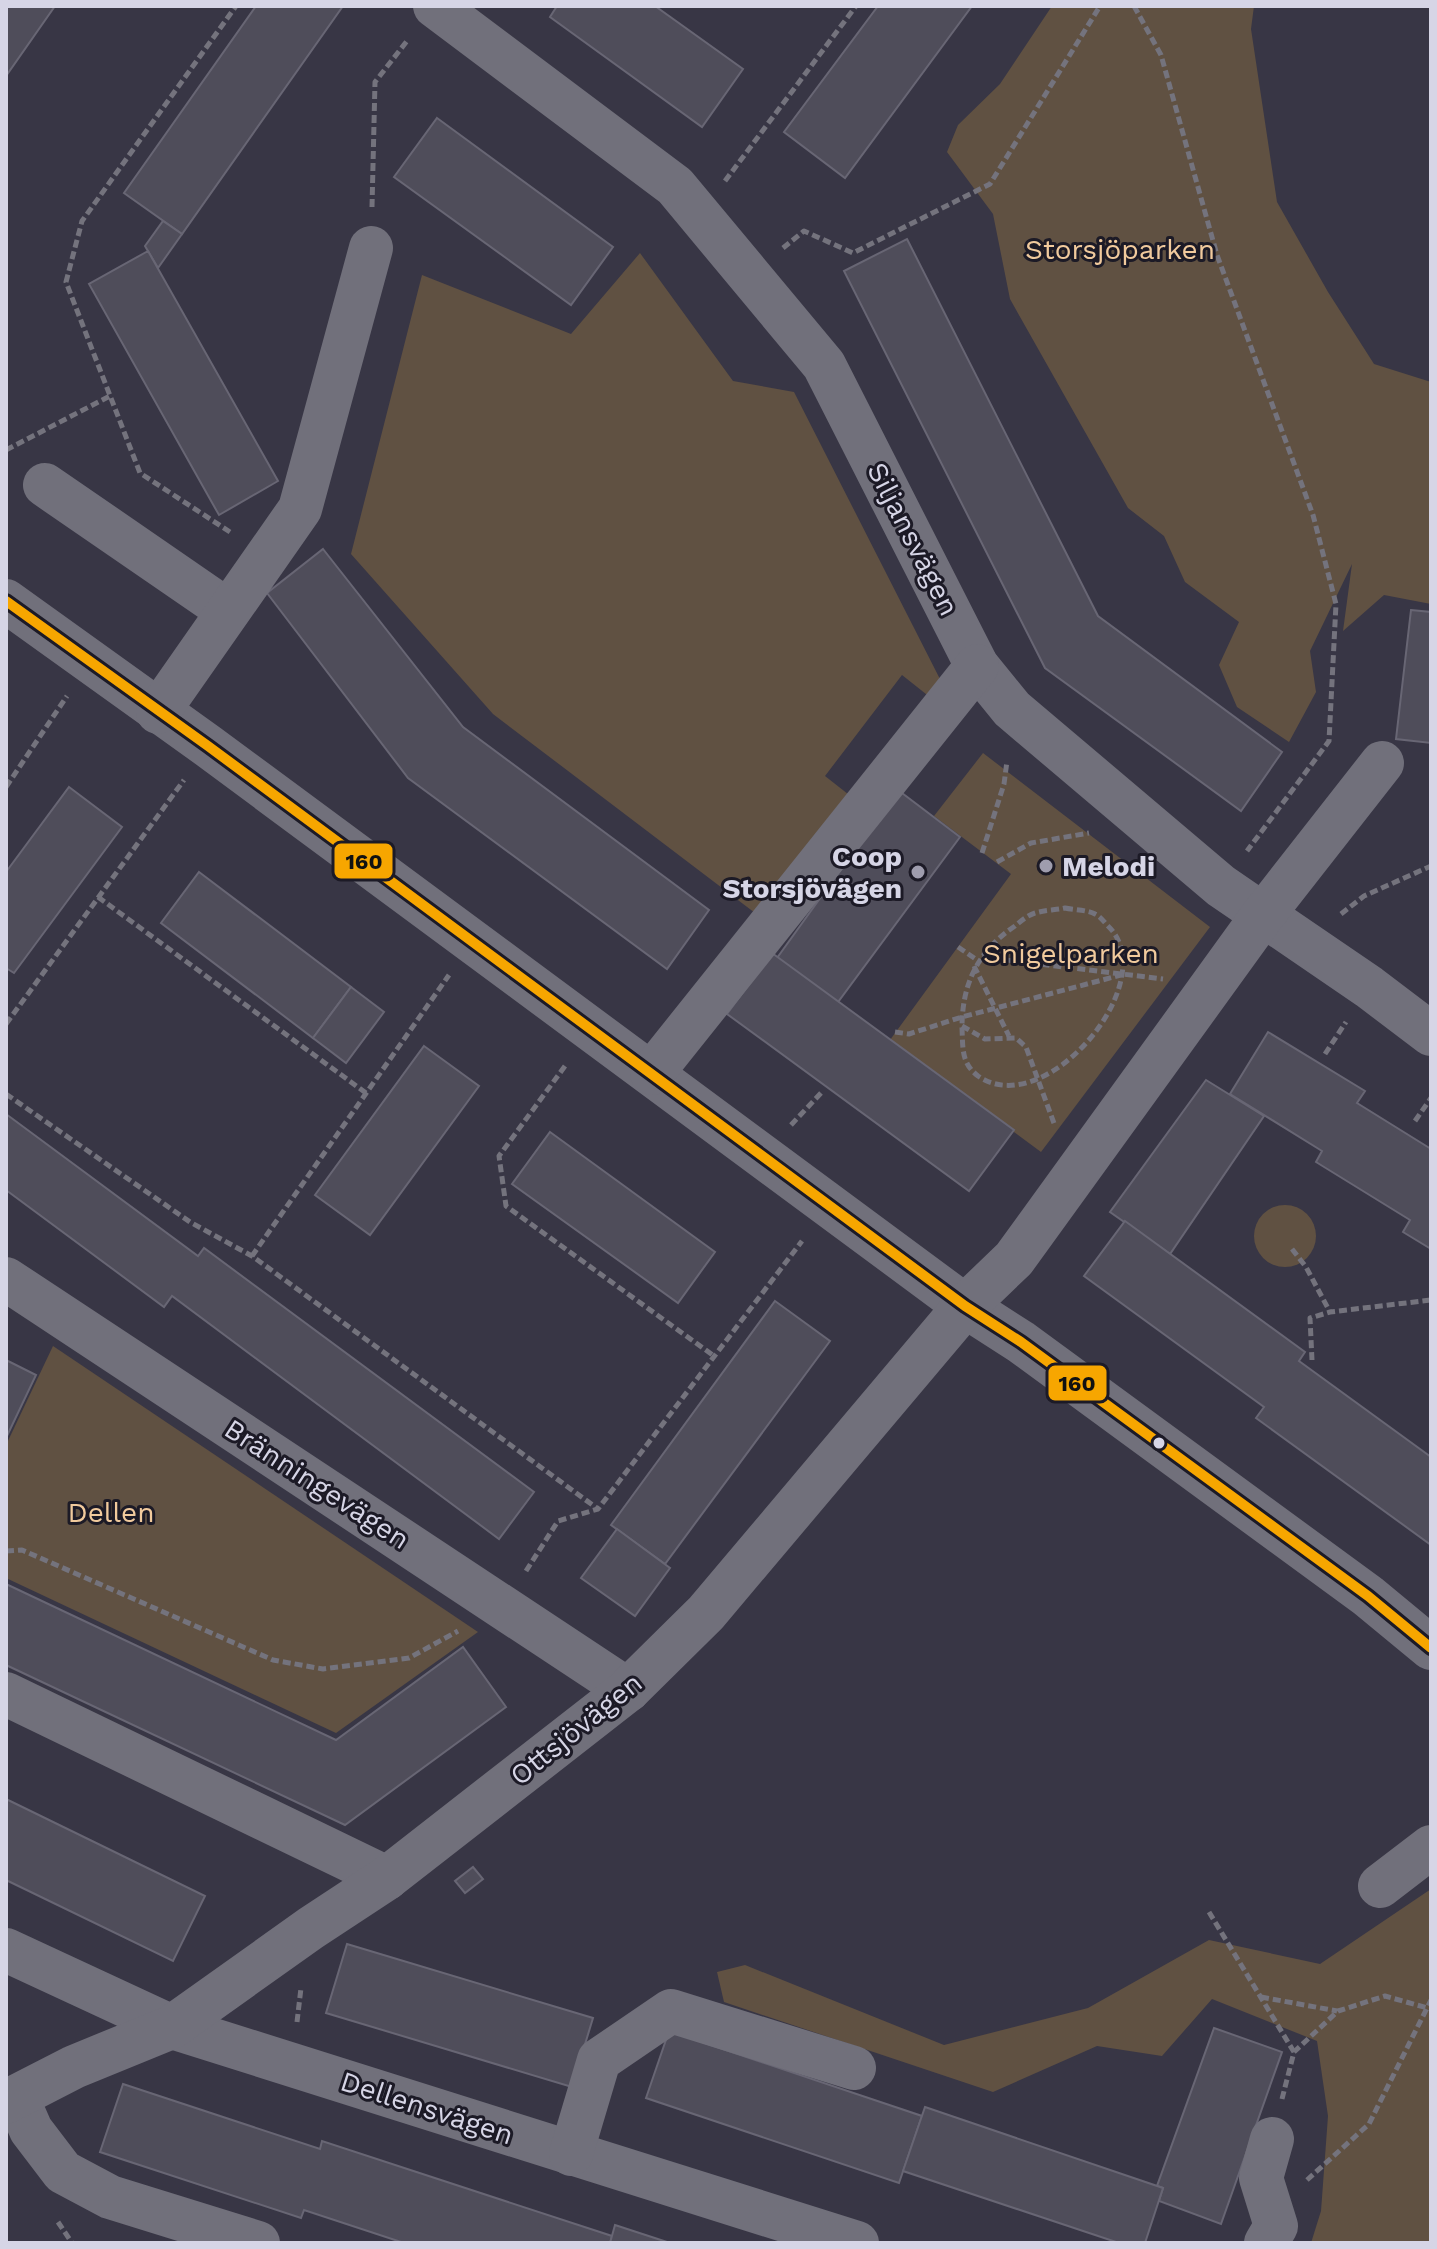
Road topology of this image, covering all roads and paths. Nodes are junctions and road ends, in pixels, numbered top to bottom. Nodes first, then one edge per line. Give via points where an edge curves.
1 (236, 6) edge
2 (435, 6) edge
3 (856, 6) edge
4 (1100, 6) edge
5 (1134, 6) edge
6 (699, 216) junction
7 (804, 231) dead end
8 (371, 248) joint
9 (110, 396) junction
10 (6, 450) edge
11 (45, 485) dead end
12 (267, 557) junction
13 (6, 601) edge
14 (228, 611) junction
15 (90, 662) junction
16 (977, 666) junction
17 (1012, 709) junction
18 (158, 712) junction
19 (208, 746) junction
20 (1382, 763) dead end
21 (6, 787) edge
22 (1125, 805) junction
23 (982, 853) dead end
24 (997, 862) dead end
25 (1431, 866) edge
26 (1221, 886) junction
27 (1364, 896) dead end
28 (98, 897) junction
29 (1263, 915) junction
30 (473, 941) junction
31 (958, 947) dead end
32 (978, 961) junction
33 (1125, 974) junction
34 (1203, 998) junction
35 (996, 1008) junction
36 (962, 1017) junction
37 (6, 1024) edge
38 (962, 1026) junction
39 (592, 1029) junction
40 (895, 1032) dead end
41 (1431, 1034) edge
42 (1009, 1036) junction
43 (652, 1073) junction
44 (1039, 1080) junction
45 (366, 1093) junction
46 (6, 1094) edge
47 (1431, 1098) edge
48 (1415, 1121) dead end
49 (1087, 1158) junction
50 (830, 1204) junction
51 (1292, 1249) dead end
52 (252, 1256) junction
53 (6, 1279) edge
54 (1430, 1297) edge
55 (965, 1306) junction
56 (1330, 1312) junction
57 (714, 1356) junction
58 (1312, 1360) dead end
59 (598, 1509) junction
60 (6, 1551) edge
61 (503, 1607) junction
62 (1431, 1648) edge
63 (628, 1690) junction
64 (6, 1694) edge
65 (1431, 1847) edge
66 (387, 1878) junction
67 (1380, 1886) dead end
68 (1209, 1912) dead end
69 (6, 1950) edge
70 (1261, 1997) junction
71 (1431, 2000) edge
72 (299, 2001) dead end
73 (1429, 2008) edge
74 (1338, 2011) junction
75 (172, 2027) junction
76 (296, 2031) dead end
77 (854, 2068) dead end
78 (12, 2100) edge
79 (1272, 2139) dead end
80 (571, 2154) junction
81 (1271, 2234) edge
82 (258, 2243) edge
83 (857, 2243) edge

1 - 9 path via 82,221 66,282
2 - 6 street, Siljansvägen via 675,186
2 - 8 path via 375,82
3 - 6 path
4 - 7 path via 990,184 853,253
5 - 26 path via 1161,55 1217,255 1313,515 1336,604 1329,741
6 - 16 street, Siljansvägen via 824,365
8 - 12 street via 300,509
9 - 10 path
9 - 12 path via 140,473
11 - 14 street
12 - 14 street
13 - 15 street
14 - 18 street
15 - 18 street
15 - 21 path
16 - 17 street, Siljansvägen
16 - 43 street
17 - 22 street, Siljansvägen
17 - 23 path via 1004,784
18 - 19 street
19 - 28 path
19 - 30 street
20 - 29 street, Ottsjövägen
22 - 24 path via 1099,831 1031,843
22 - 26 street, Siljansvägen
25 - 27 path
26 - 29 street, Siljansvägen
28 - 37 path
28 - 45 path
29 - 34 street, Ottsjövägen
29 - 41 street, Siljansvägen
30 - 39 street
30 - 45 path
31 - 32 path
32 - 33 path
32 - 33 path via 1001,935 1033,913 1065,908 1095,914 1117,935
32 - 35 path
32 - 36 path
33 - 34 path via 1178,981
33 - 35 path
33 - 44 path via 1098,1031 1071,1060
34 - 49 street, Ottsjövägen
35 - 36 path
35 - 42 path
36 - 38 path
36 - 40 path via 909,1034
38 - 42 path via 985,1039
38 - 44 path via 968,1068 985,1081
39 - 43 street
39 - 57 path via 499,1156 506,1206
42 - 44 path via 1026,1047
43 - 50 street
44 - 49 path via 1053,1124
45 - 52 path
46 - 52 path via 190,1222
47 - 48 path
49 - 55 street, Ottsjövägen via 1014,1259
50 - 55 street
50 - 57 path
51 - 56 path
52 - 59 path
53 - 61 street, Bränningevägen
54 - 56 path
55 - 62 street via 1368,1596
55 - 63 street, Ottsjövägen via 706,1613
56 - 58 path via 1310,1318
57 - 59 path
59 - 61 path via 558,1521
60 - 61 path via 22,1550 273,1660 323,1669 409,1658
61 - 63 street, Bränningevägen
63 - 66 street, Ottsjövägen
64 - 66 street
65 - 67 street
66 - 75 street, Ottsjövägen
68 - 70 path
69 - 75 street, Dellensvägen
70 - 74 path
70 - 74 path via 1294,2052
71 - 73 path
72 - 76 path
73 - 74 path via 1385,1996
73 - 81 path via 1369,2124 1297,2189
75 - 78 street, Ottsjövägen via 74,2067
75 - 80 street, Dellensvägen
77 - 80 street via 671,2011 599,2060
78 - 82 street via 63,2172 110,2197
79 - 81 street via 1261,2178
80 - 83 street, Dellensvägen

